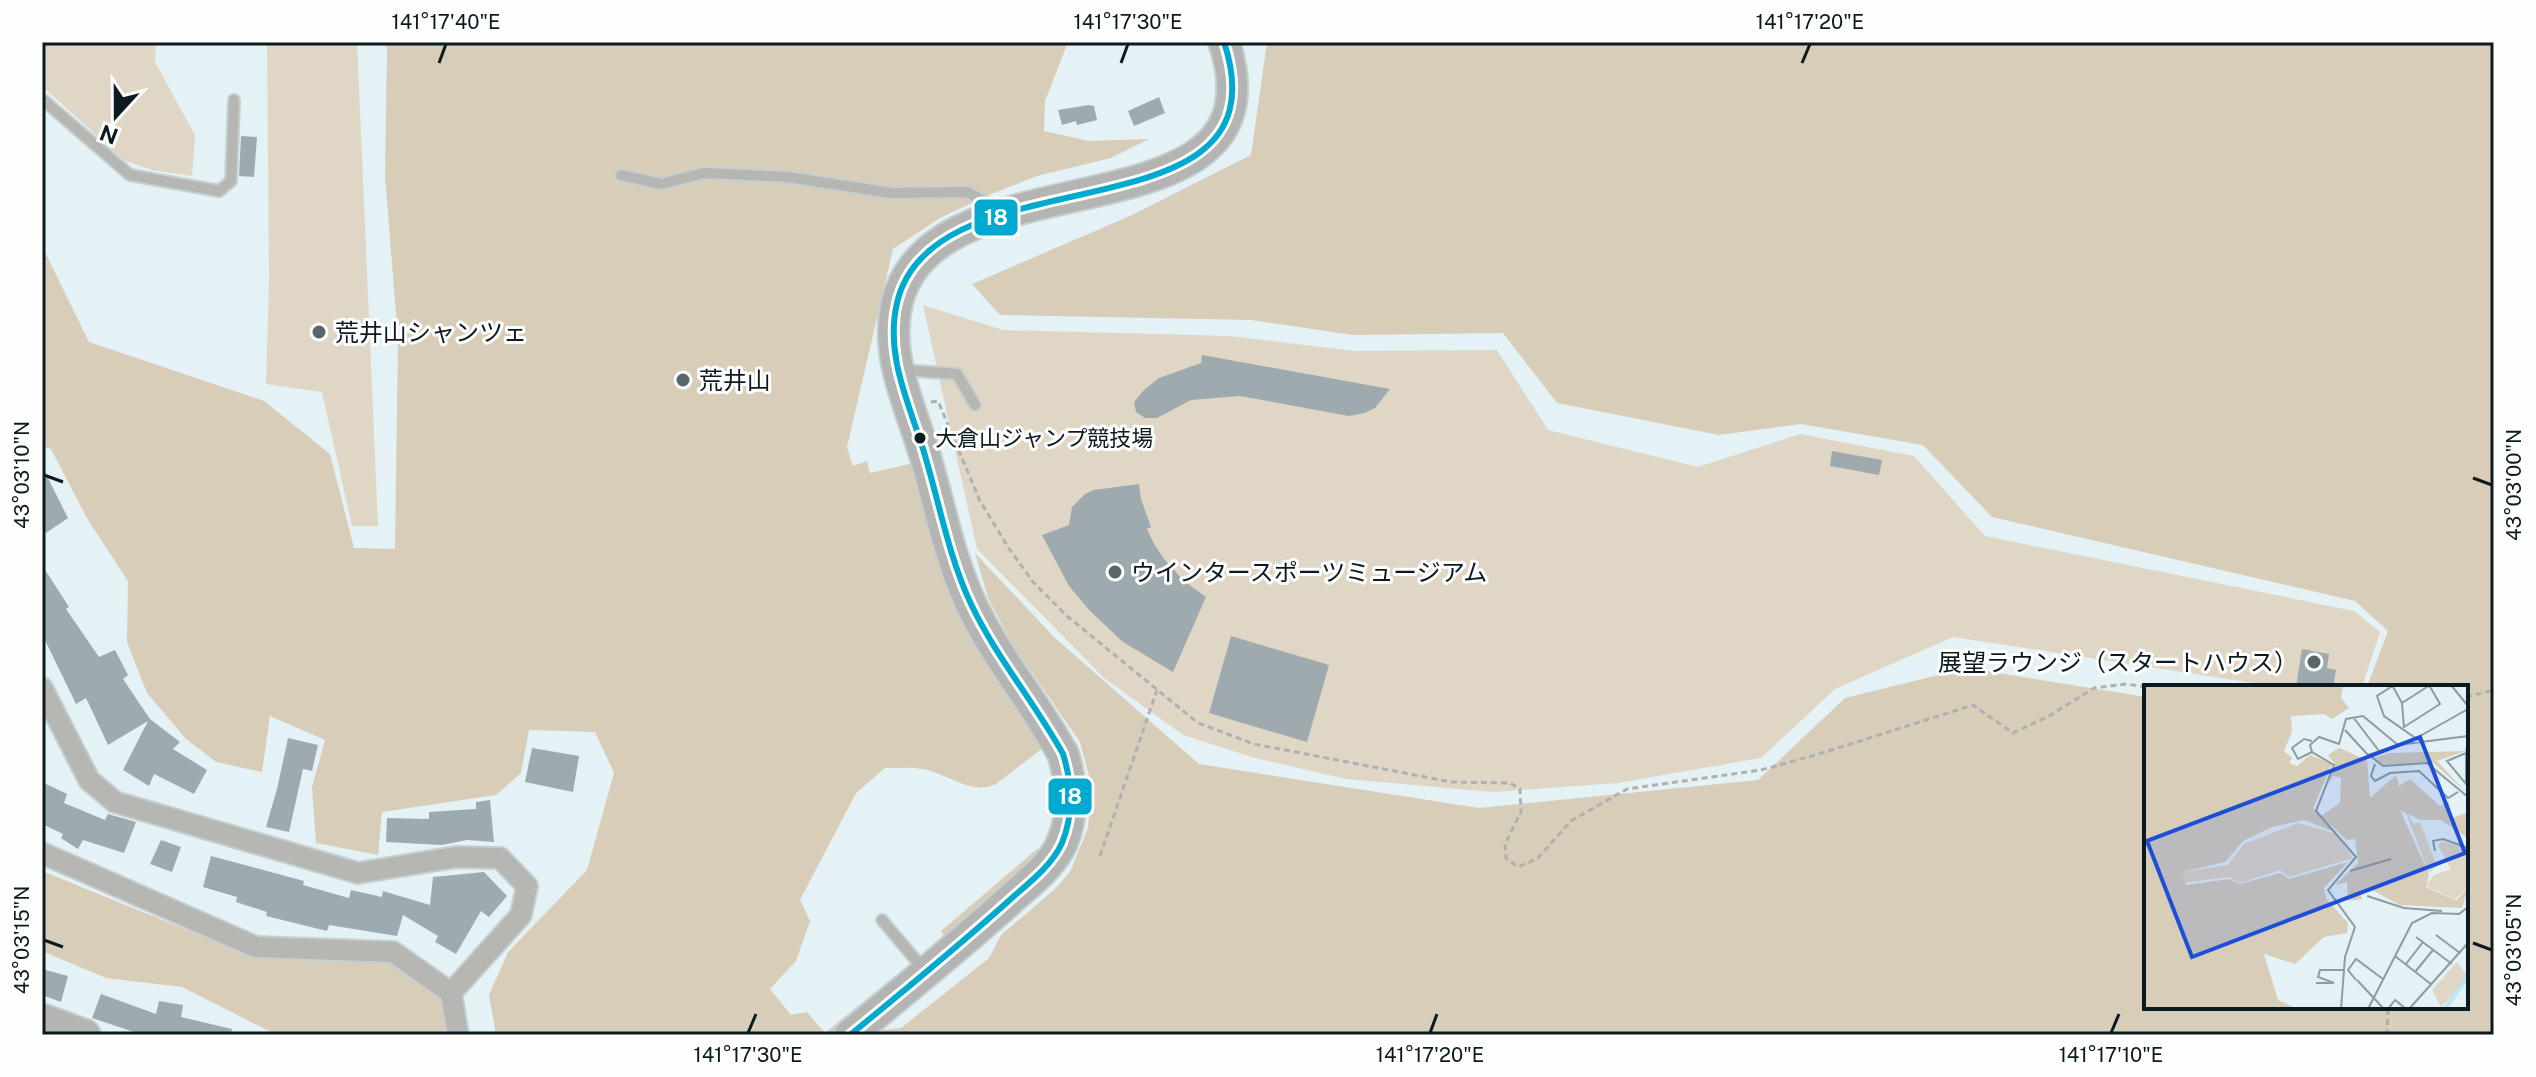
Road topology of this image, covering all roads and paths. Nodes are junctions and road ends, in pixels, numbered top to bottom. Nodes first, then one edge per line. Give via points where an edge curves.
1 (1224, 42) edge
2 (42, 99) edge
3 (234, 100) dead end
4 (621, 175) dead end
5 (992, 217) junction
6 (898, 370) junction
7 (907, 405) junction
8 (975, 405) dead end
9 (2144, 687) edge
10 (42, 688) edge
11 (1157, 690) junction
12 (2494, 690) edge
13 (2468, 696) edge
14 (42, 853) edge
15 (1100, 856) dead end
16 (882, 920) dead end
17 (926, 972) junction
18 (451, 993) junction
19 (2388, 1009) edge
20 (42, 1019) edge
21 (85, 1035) edge
22 (458, 1035) edge
23 (850, 1035) edge
24 (2387, 1035) edge

1 - 5 street via 1234,81 1233,102 1227,123 1198,155 1147,177
2 - 3 lane via 130,175 219,191 231,181
4 - 5 lane via 661,184 704,173 788,177 891,193 967,192 986,202
5 - 6 street via 952,232 914,265 903,283 894,323
6 - 7 street
6 - 8 lane via 957,374
7 - 11 path via 938,401 980,501 1033,582
7 - 17 street via 971,604 1049,728 1070,776 1068,824 1061,845 1034,880
9 - 11 path via 2094,688 2013,733 1973,705 1761,770 1627,789 1571,821 1537,859 1518,867 1506,858 1505,844 1521,812 1520,789 1510,783 1451,782 1254,744 1198,723
10 - 18 street via 89,780 115,802 358,873 456,857 500,858 527,886 521,915
11 - 15 path
12 - 13 path
14 - 18 street via 256,947 393,952
16 - 17 lane
17 - 23 street
18 - 22 street
19 - 24 path
20 - 21 street

